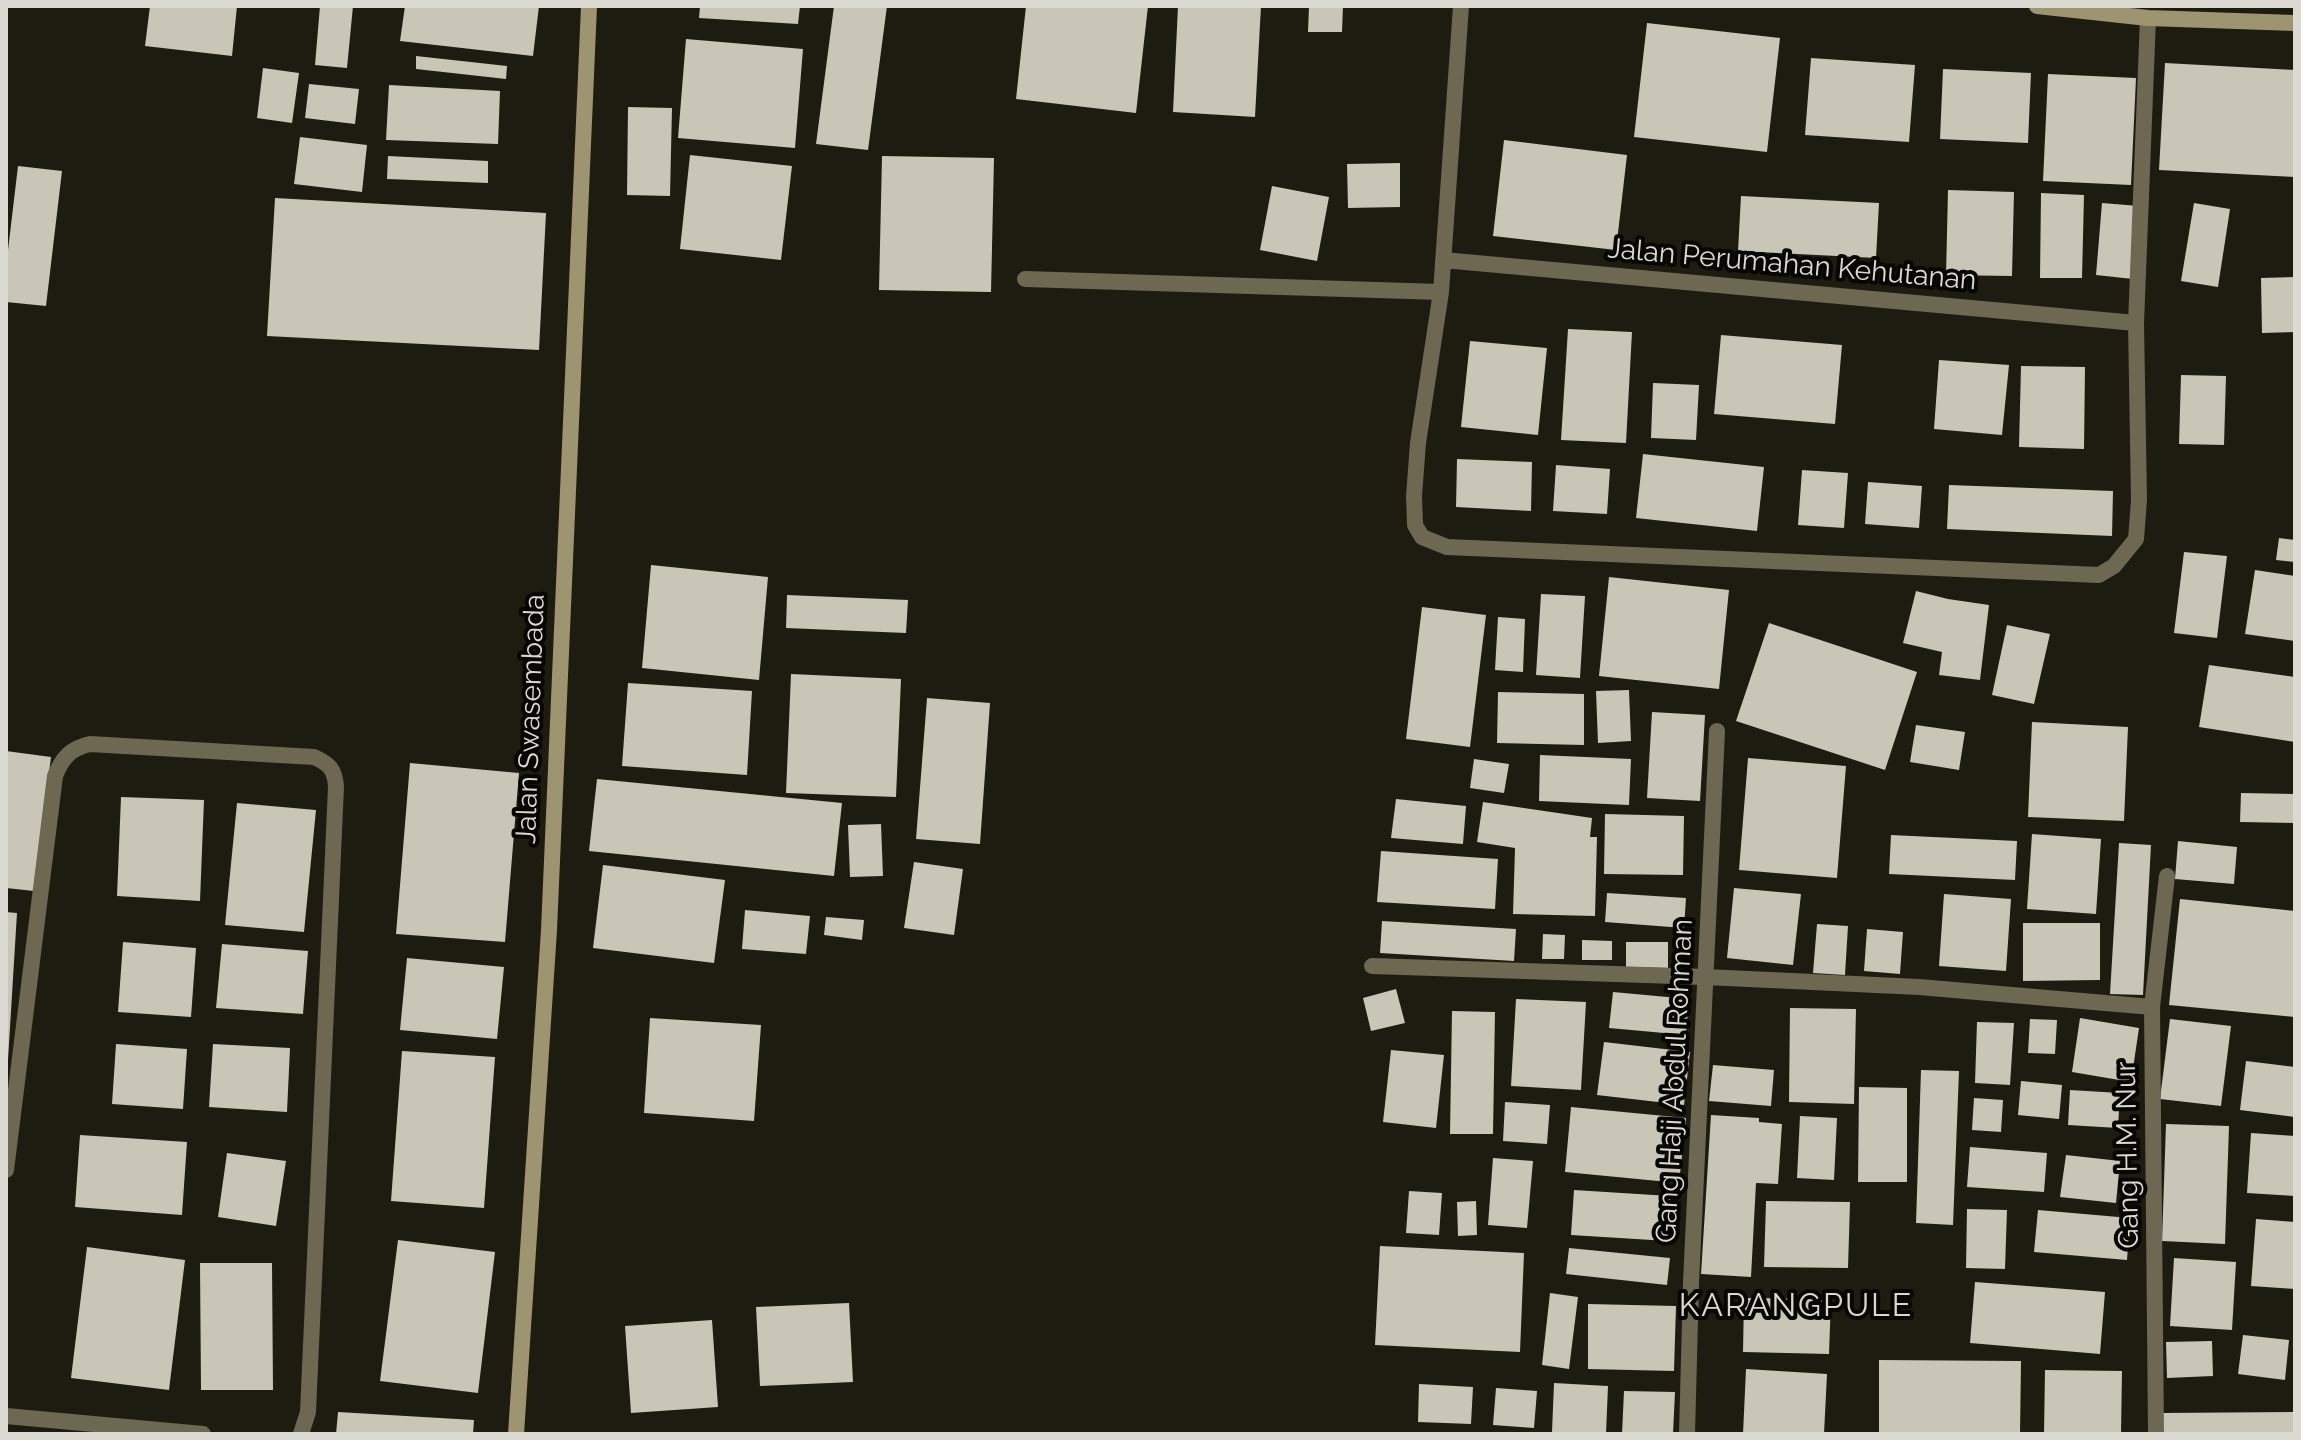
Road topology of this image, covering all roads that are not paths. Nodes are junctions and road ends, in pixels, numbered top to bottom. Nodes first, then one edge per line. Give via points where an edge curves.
1 (589, 6) edge
2 (1461, 6) edge
3 (2037, 6) edge
4 (2148, 18) junction
5 (2295, 23) edge
6 (1443, 260) junction
7 (1025, 279) dead end
8 (1441, 292) junction
9 (2136, 323) junction
10 (1717, 731) dead end
11 (2167, 876) dead end
12 (1372, 966) dead end
13 (1706, 977) junction
14 (2152, 1007) junction
15 (6, 1170) edge
16 (6, 1416) edge
17 (203, 1434) edge
18 (301, 1434) edge
19 (516, 1434) edge
20 (1687, 1434) edge
21 (2156, 1434) edge

1 - 19 street, Jalan Swasembada via 549,930
2 - 6 street
3 - 4 street
4 - 5 street
4 - 9 street
6 - 8 street
6 - 9 street, Jalan Perumahan Kehutanan
7 - 8 street
8 - 9 street via 1418,443 1415,525 1422,537 1447,547 2099,575 2114,566 2136,539
10 - 13 street, Gang Haji Abdul Rohman
11 - 14 street, Gang H.M. Nur
12 - 13 street
13 - 14 street via 1919,987
13 - 20 street, Gang Haji Abdul Rohman
14 - 21 street, Gang H.M. Nur
15 - 18 street via 60,762 75,747 90,744 314,757 327,762 336,787 308,1412
16 - 17 street

